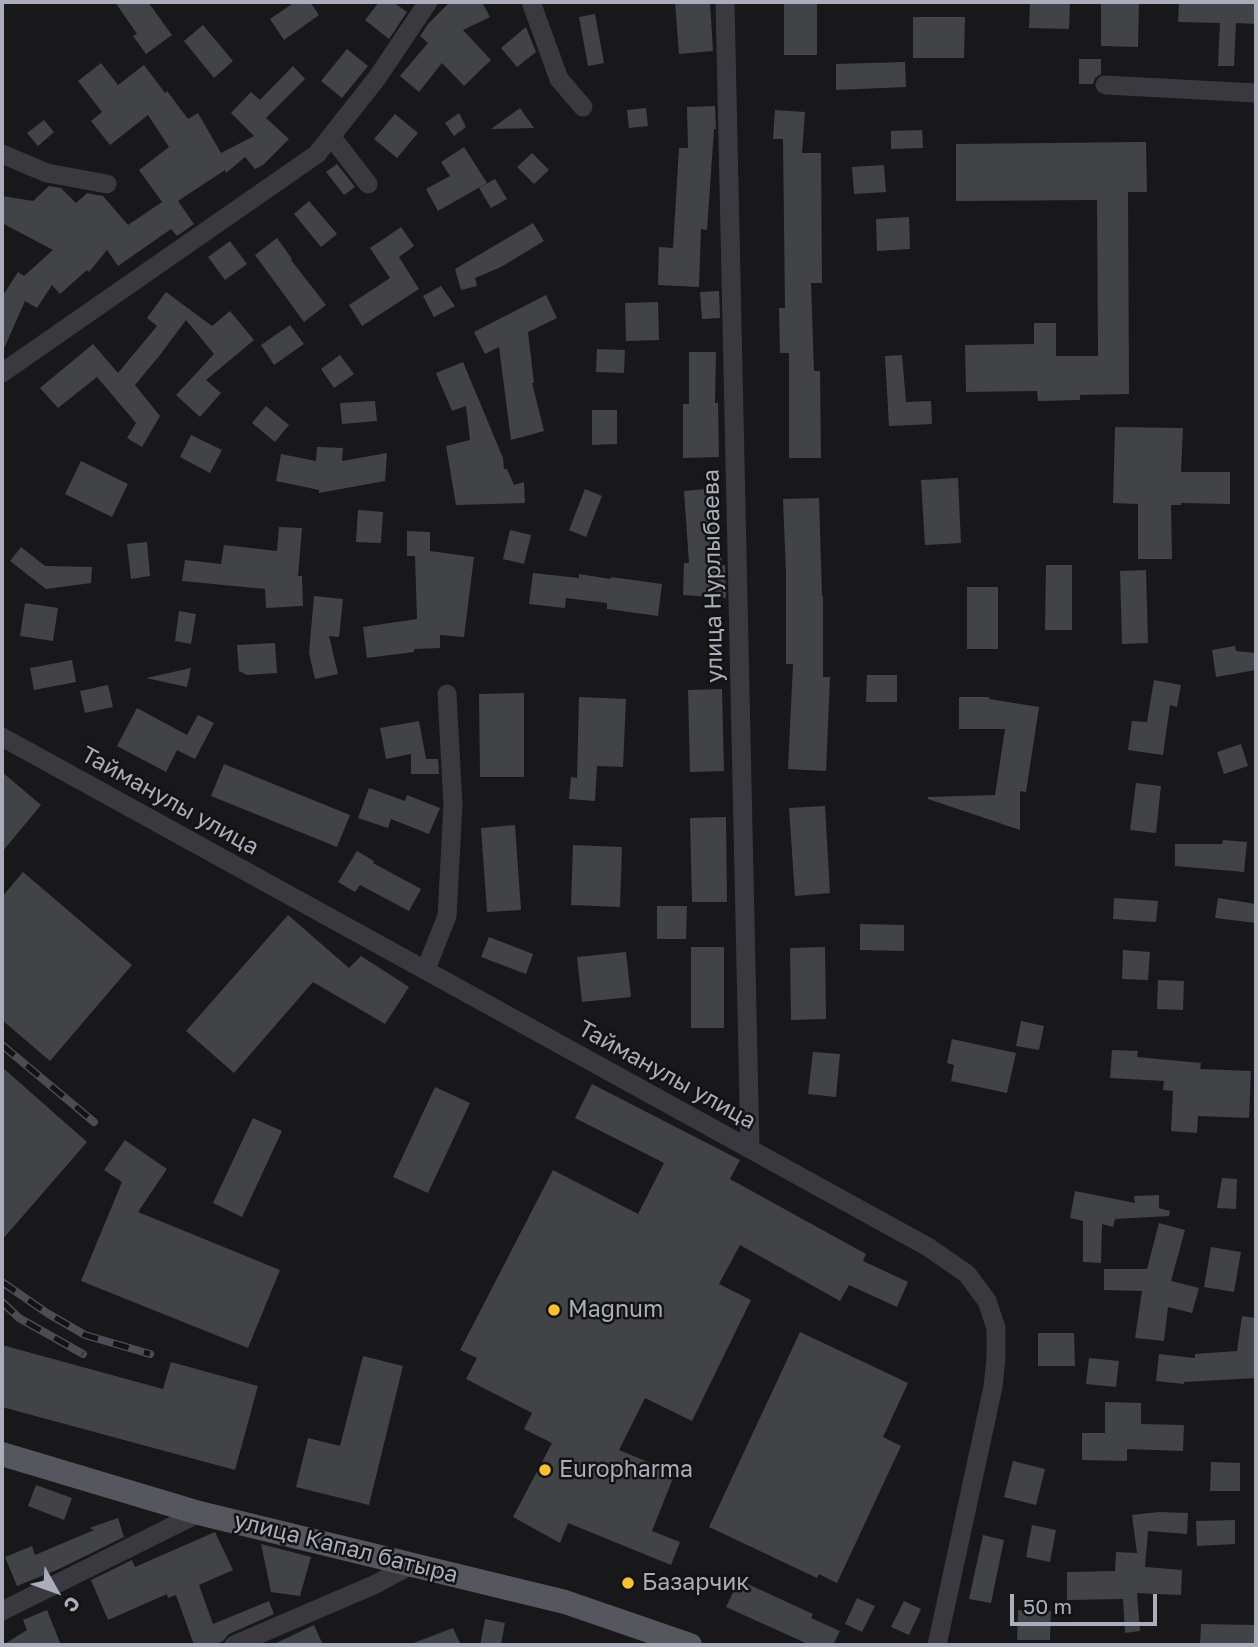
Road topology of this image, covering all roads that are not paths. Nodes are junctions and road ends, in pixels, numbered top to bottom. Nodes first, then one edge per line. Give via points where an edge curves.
1 (428, 2) edge
2 (531, 2) edge
3 (724, 2) edge
4 (1105, 85) dead end
5 (1256, 93) edge
6 (583, 107) dead end
7 (331, 136) junction
8 (2, 154) edge
9 (107, 184) dead end
10 (368, 184) dead end
11 (2, 373) edge
12 (447, 694) dead end
13 (2, 737) edge
14 (426, 969) junction
15 (750, 1149) junction
16 (2, 1454) edge
17 (199, 1513) junction
18 (413, 1564) junction
19 (2, 1611) edge
20 (234, 1645) edge
21 (690, 1645) edge
22 (937, 1645) edge

1 - 7 street
2 - 6 street via 559,79
3 - 15 street, улица Нурлыбаева
4 - 5 street
7 - 10 street
7 - 11 street via 317,154
8 - 9 street via 47,173
12 - 14 street via 453,805 447,916
13 - 14 street, Тайманулы улица
14 - 15 street, Тайманулы улица
15 - 22 street, Тайманулы улица via 928,1247 967,1274 987,1301 996,1328 993,1387
16 - 17 main road, улица Капал батыра
17 - 18 main road, улица Капал батыра
17 - 19 street
18 - 20 street
18 - 21 main road, улица Капал батыра via 565,1602

